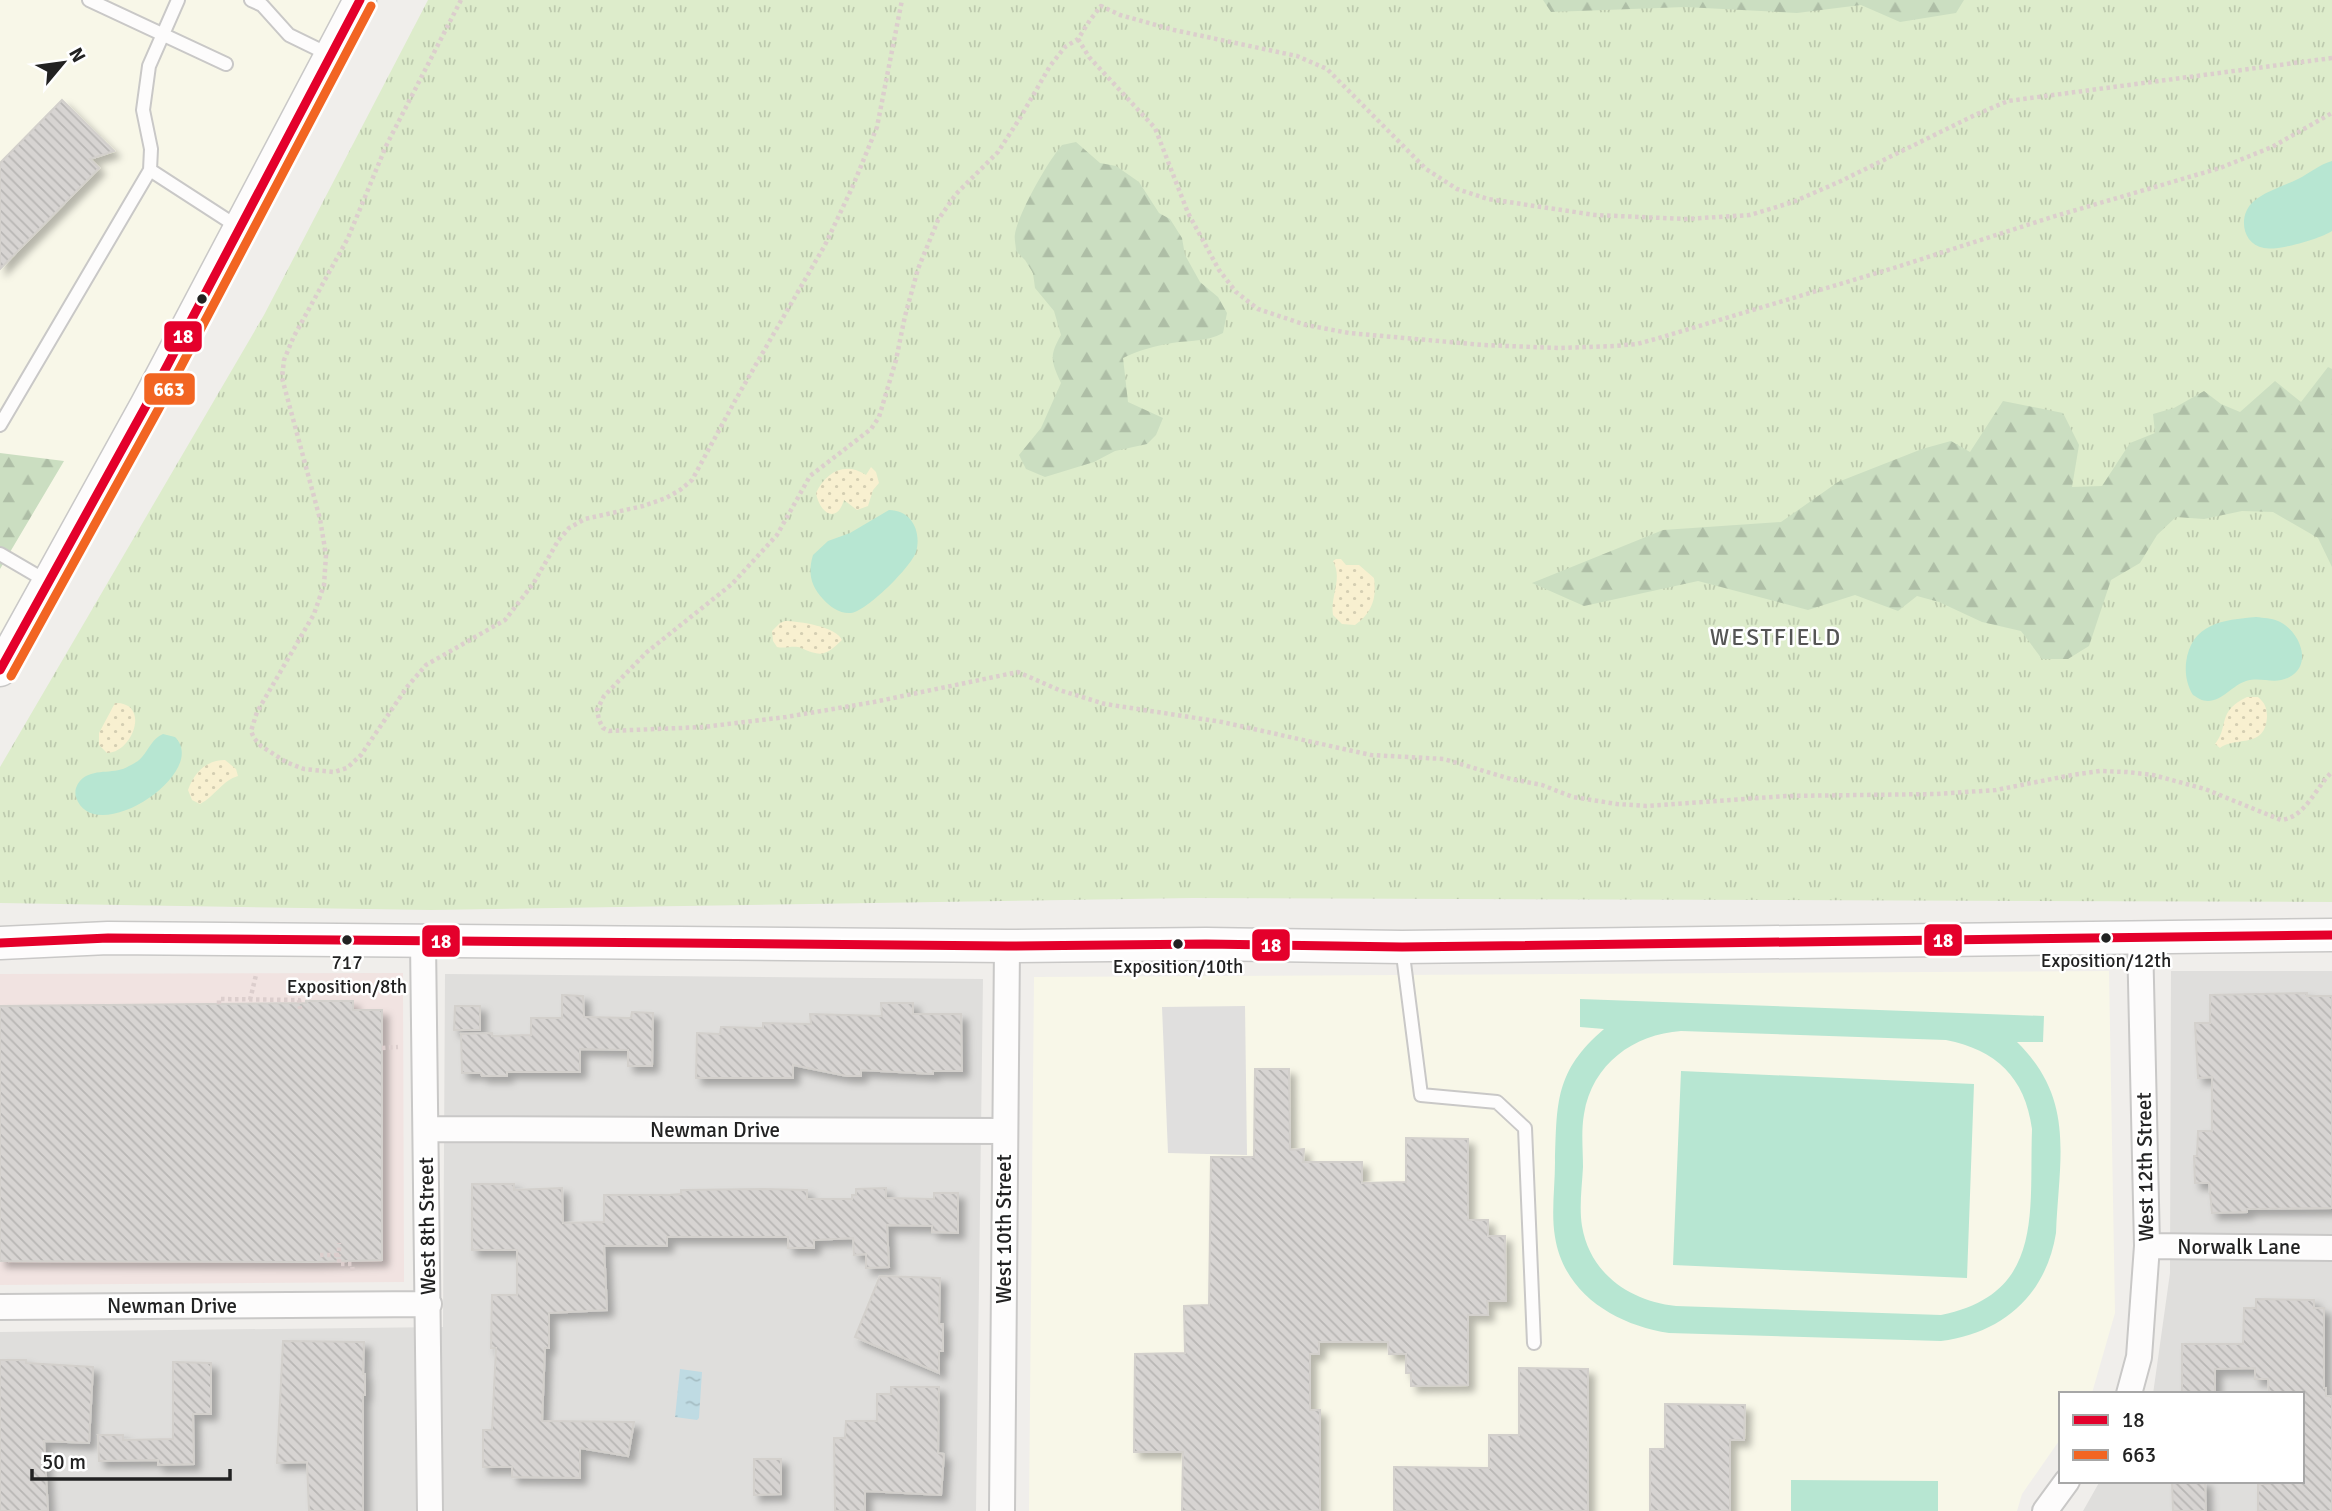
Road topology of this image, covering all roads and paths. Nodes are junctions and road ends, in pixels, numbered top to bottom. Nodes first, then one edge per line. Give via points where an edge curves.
1 (89, 0) edge
2 (178, 0) edge
3 (360, 0) edge
4 (461, 0) edge
5 (902, 0) edge
6 (1098, 0) edge
7 (260, 2) edge
8 (1101, 6) junction
9 (162, 34) junction
10 (1078, 39) junction
11 (331, 55) junction
12 (2332, 58) edge
13 (226, 64) dead end
14 (2332, 113) edge
15 (150, 170) junction
16 (240, 229) junction
17 (0, 425) edge
18 (0, 554) edge
19 (49, 583) junction
20 (0, 670) edge
21 (2332, 772) edge
22 (2332, 935) edge
23 (2140, 938) junction
24 (423, 942) junction
25 (0, 943) edge
26 (1007, 946) junction
27 (1402, 947) junction
28 (256, 975) dead end
29 (250, 1000) junction
30 (219, 1004) dead end
31 (300, 1009) dead end
32 (398, 1047) dead end
33 (382, 1048) dead end
34 (425, 1129) junction
35 (1005, 1132) junction
36 (339, 1243) dead end
37 (2147, 1246) junction
38 (2332, 1248) edge
39 (320, 1255) dead end
40 (340, 1259) dead end
41 (353, 1274) dead end
42 (429, 1304) junction
43 (0, 1307) edge
44 (1534, 1343) dead end
45 (2130, 1392) edge
46 (2066, 1483) edge
47 (430, 1511) edge
48 (1002, 1511) edge
49 (2045, 1511) edge

1 - 9 lane
2 - 9 lane
3 - 11 street
4 - 5 path via 386,146 348,238 284,360 282,378 320,519 326,555 324,585 314,614 251,730 261,747 304,769 334,772 347,768 426,666 494,628 515,610 569,528 585,519 666,498 692,480 825,245 852,188 877,127
6 - 8 path
7 - 11 lane via 289,35
8 - 10 path
8 - 12 path via 1174,30 1297,56 1327,69 1426,169 1457,189 1488,199 1595,215 1686,219 1750,215 1793,202 2008,101
9 - 13 lane
9 - 15 lane via 149,66 143,110
10 - 14 path via 1155,128 1188,213 1219,270 1236,292 1258,309 1349,333 1483,345 1614,346 1659,338 2220,168 2272,148
10 - 21 path via 1050,66 998,152 937,220 915,280 879,417 871,429 810,477 777,536 732,584 647,652 604,696 597,710 603,728 622,732 743,723 874,702 1018,671 1105,704 1222,722 1371,755 1444,759 1573,797 1617,804 1972,792 2072,775 2127,772 2205,789 2281,820 2298,813
11 - 16 street
15 - 16 lane
15 - 17 lane
16 - 19 street
18 - 19 lane
19 - 20 street
22 - 23 street
23 - 27 street
23 - 37 street, West 12th Street
24 - 25 street via 108,938
24 - 26 street
24 - 34 street, West 8th Street
26 - 27 street
26 - 35 street, West 10th Street
27 - 44 lane via 1421,1095 1497,1102 1525,1128
28 - 29 path
29 - 30 path via 219,999
29 - 31 path via 299,1000
32 - 33 path
34 - 35 street, Newman Drive
34 - 42 street, West 8th Street
35 - 48 street, West 10th Street
36 - 39 path, bridge via 339,1255
37 - 38 street, Norwalk Lane
37 - 45 street, West 12th Street via 2139,1357
40 - 41 path via 339,1264 352,1264
42 - 43 street, Newman Drive
42 - 47 street, West 8th Street
46 - 49 street

